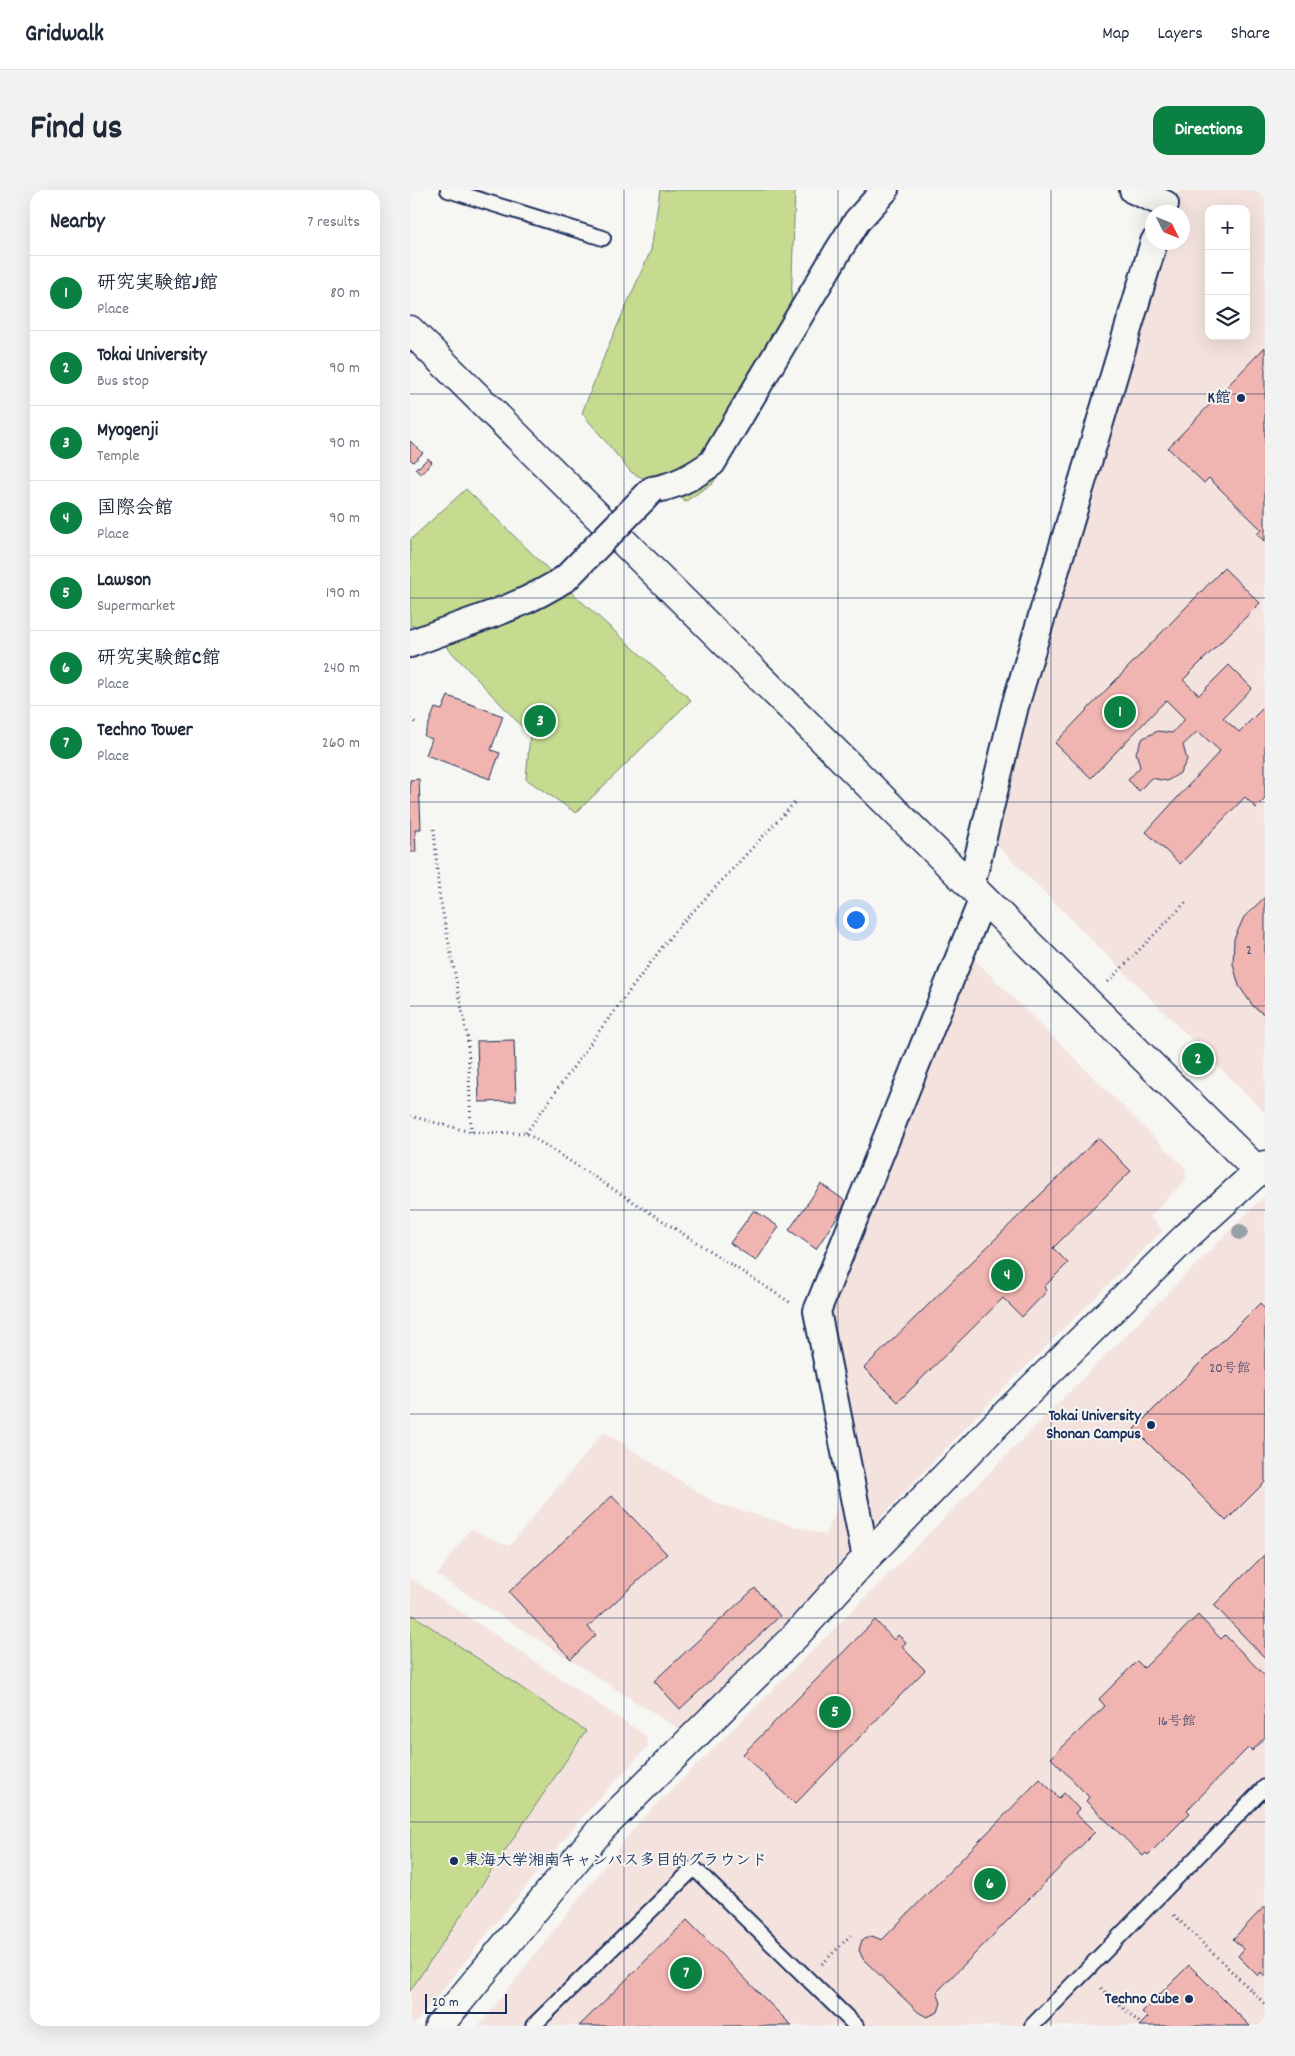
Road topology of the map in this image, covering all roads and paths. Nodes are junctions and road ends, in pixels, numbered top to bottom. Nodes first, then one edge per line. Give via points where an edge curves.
1 (448, 190) edge
2 (886, 190) edge
3 (1133, 190) edge
4 (1167, 202) edge
5 (603, 238) dead end
6 (1152, 250) edge
7 (410, 330) edge
8 (410, 644) edge
9 (410, 720) edge
10 (418, 724) dead end
11 (796, 802) dead end
12 (434, 829) dead end
13 (977, 892) junction
14 (1186, 902) dead end
15 (1088, 1003) junction
16 (410, 1116) edge
17 (470, 1132) junction
18 (526, 1134) junction
19 (1262, 1171) edge
20 (817, 1311) junction
21 (866, 1558) junction
22 (1265, 1787) edge
23 (1174, 1915) dead end
24 (852, 1934) dead end
25 (808, 1979) junction
26 (1102, 1988) dead end
27 (1265, 2004) edge
28 (1141, 2024) dead end
29 (439, 2026) edge
30 (533, 2026) edge
31 (856, 2026) edge
32 (1032, 2026) edge

1 - 5 lane
2 - 8 street, bridge via 838,251 712,463 690,479 652,490 566,578 543,593 497,614
3 - 4 street
6 - 13 street via 1015,706
7 - 13 street
9 - 10 path
11 - 18 path via 673,933
12 - 17 path via 439,894 468,1040
13 - 15 street
13 - 20 street
14 - 15 path
15 - 19 street
16 - 17 path
17 - 18 path
18 - 20 path via 796,1306
19 - 21 street via 1188,1235 1010,1410
20 - 21 street
21 - 29 street via 795,1636 602,1828
22 - 32 lane
23 - 27 path
24 - 25 path
25 - 30 lane via 694,1868
25 - 31 lane
26 - 28 path

